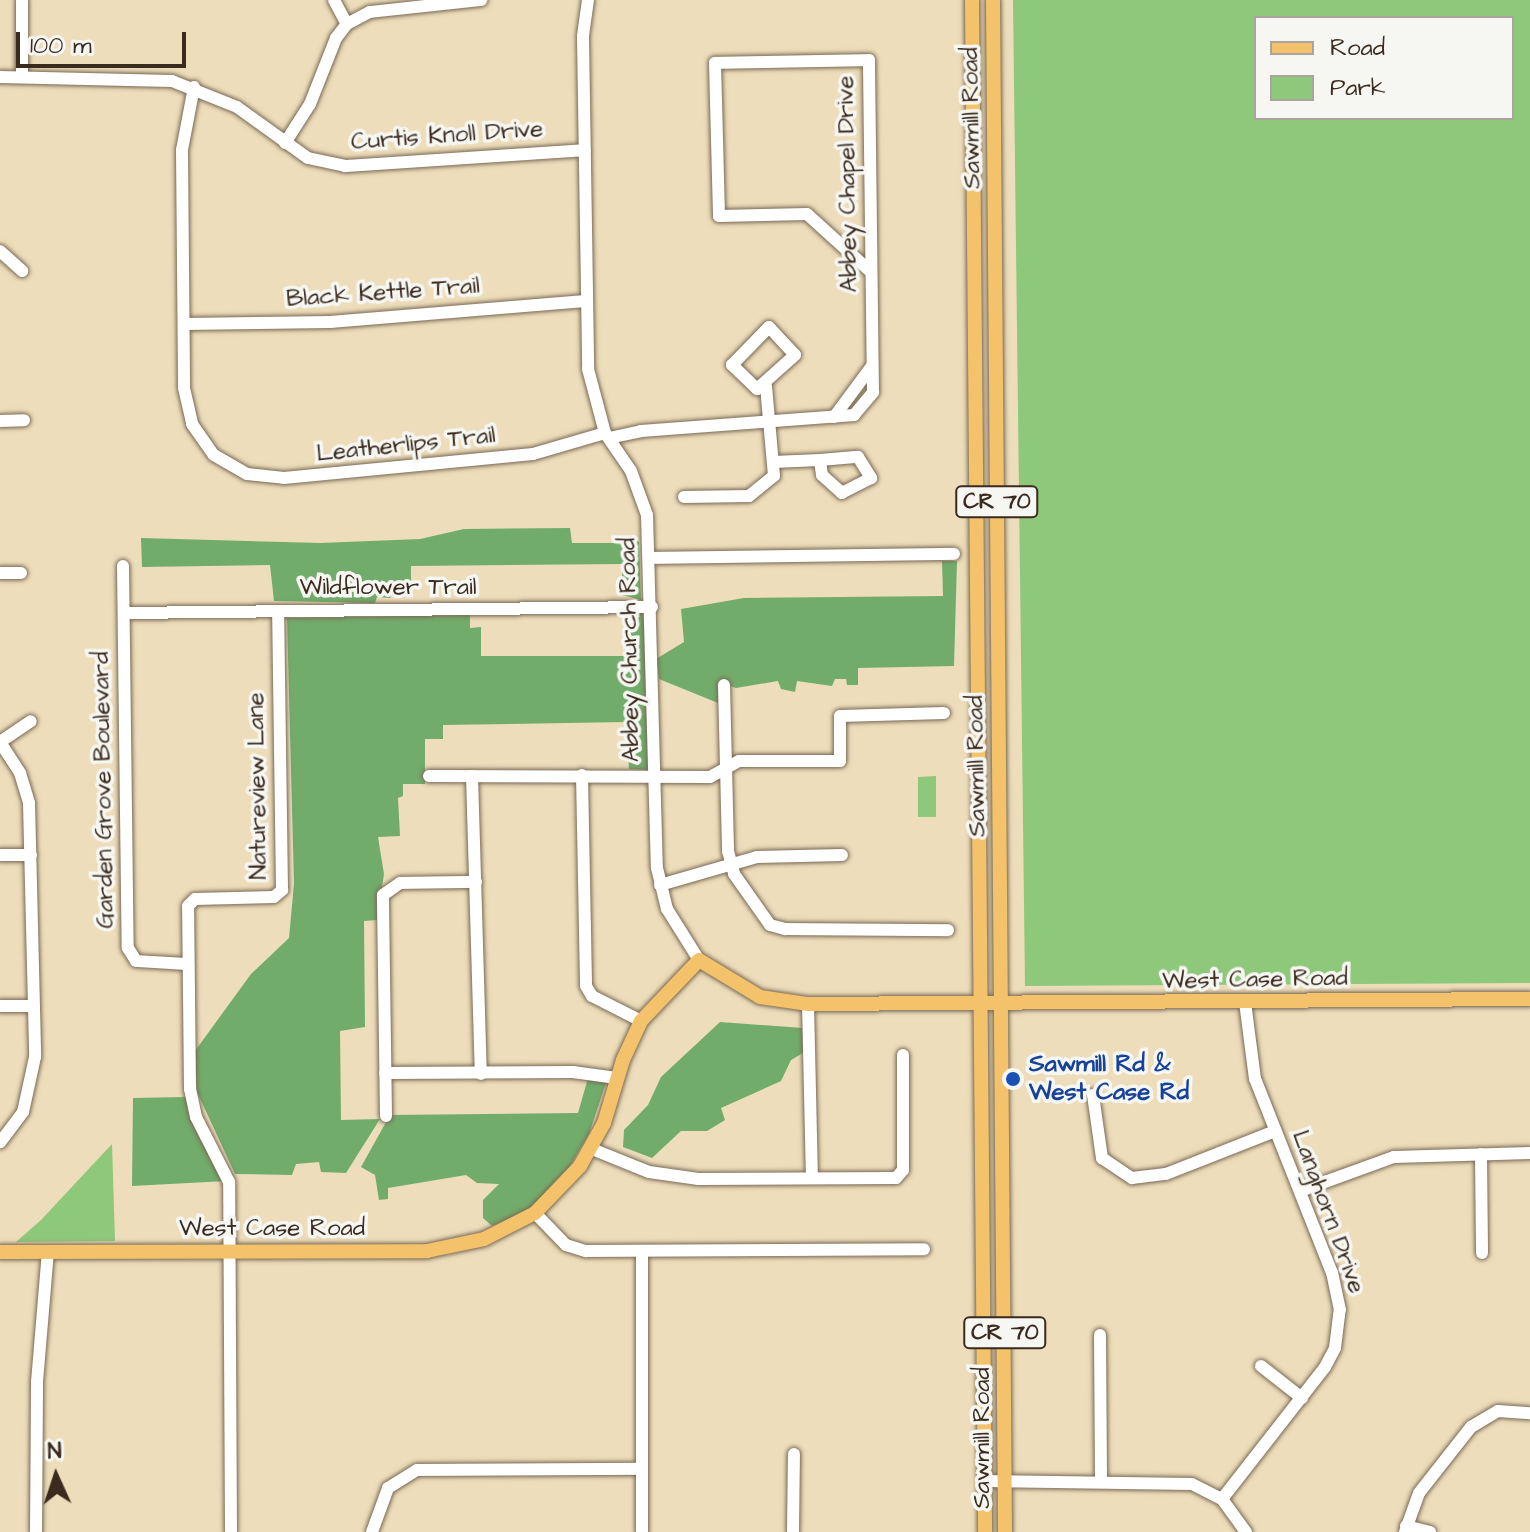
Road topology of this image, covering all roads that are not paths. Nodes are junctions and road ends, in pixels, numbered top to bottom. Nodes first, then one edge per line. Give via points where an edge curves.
1 (22, 0) edge
2 (334, 0) edge
3 (481, 0) edge
4 (588, 0) edge
5 (972, 0) edge
6 (993, 0) edge
7 (467, 1) edge
8 (347, 24) junction
9 (0, 77) edge
10 (22, 77) junction
11 (194, 87) junction
12 (285, 143) junction
13 (584, 150) junction
14 (0, 251) edge
15 (22, 271) dead end
16 (871, 272) junction
17 (585, 301) junction
18 (184, 324) junction
19 (766, 386) junction
20 (24, 420) dead end
21 (0, 421) edge
22 (771, 422) junction
23 (607, 436) junction
24 (820, 460) dead end
25 (773, 462) junction
26 (684, 497) dead end
27 (954, 554) dead end
28 (652, 558) junction
29 (123, 566) dead end
30 (0, 573) edge
31 (21, 573) dead end
32 (652, 607) junction
33 (278, 611) junction
34 (124, 613) junction
35 (724, 685) dead end
36 (944, 713) dead end
37 (31, 721) dead end
38 (0, 742) edge
39 (726, 766) junction
40 (582, 775) junction
41 (429, 776) dead end
42 (472, 776) junction
43 (654, 777) junction
44 (0, 855) edge
45 (31, 855) junction
46 (842, 855) dead end
47 (730, 861) junction
48 (476, 882) junction
49 (660, 885) junction
50 (948, 930) dead end
51 (699, 960) junction
52 (185, 964) junction
53 (1530, 999) edge
54 (1245, 1002) junction
55 (808, 1004) junction
56 (981, 1004) junction
57 (1002, 1004) junction
58 (0, 1006) edge
59 (33, 1006) junction
60 (641, 1021) junction
61 (903, 1055) dead end
62 (385, 1073) junction
63 (481, 1074) junction
64 (617, 1078) junction
65 (1093, 1095) dead end
66 (386, 1116) dead end
67 (1275, 1131) junction
68 (0, 1142) edge
69 (592, 1149) junction
70 (1530, 1153) edge
71 (1481, 1154) junction
72 (812, 1177) junction
73 (1300, 1191) junction
74 (535, 1213) junction
75 (924, 1249) dead end
76 (48, 1251) junction
77 (642, 1251) junction
78 (0, 1252) edge
79 (231, 1252) junction
80 (1482, 1253) dead end
81 (1100, 1335) dead end
82 (1261, 1366) dead end
83 (1302, 1398) junction
84 (1530, 1413) edge
85 (794, 1454) dead end
86 (642, 1469) junction
87 (1101, 1480) junction
88 (985, 1481) junction
89 (1005, 1481) junction
90 (1222, 1499) junction
91 (1406, 1529) edge
92 (36, 1532) edge
93 (231, 1532) edge
94 (372, 1532) edge
95 (642, 1532) edge
96 (793, 1532) edge
97 (985, 1532) edge
98 (1005, 1532) edge
99 (1246, 1532) edge
100 (1430, 1532) edge

1 - 10 street
2 - 8 street
3 - 7 street
4 - 13 street, Abbey Church Road
5 - 56 main road, Sawmill Road / CR 70
6 - 57 main road, Sawmill Road / CR 70
7 - 8 street via 370,12
8 - 12 street
9 - 10 street, Curtis Knoll Drive
10 - 11 street, Curtis Knoll Drive via 145,77
11 - 12 street, Curtis Knoll Drive via 237,107
11 - 18 street via 182,141
12 - 13 street, Curtis Knoll Drive via 308,158 345,166
13 - 17 street, Abbey Church Road
14 - 15 street
16 - 16 street, Abbey Chapel Drive via 807,214 719,216 715,63 869,60
16 - 22 street, Abbey Chapel Drive via 870,401 854,415
17 - 18 street, Black Kettle Trail via 330,322
17 - 23 street, Abbey Church Road via 590,381
18 - 23 street, Leatherlips Trail via 186,406 214,455 247,474 284,478 533,454
19 - 19 street via 757,389 732,365 769,327 795,355
19 - 22 street
20 - 21 street
22 - 23 street, Abbey Chapel Drive
22 - 25 street
23 - 28 street, Abbey Church Road via 644,502
24 - 25 street
25 - 26 street via 774,476 749,496
27 - 28 street
28 - 32 street, Abbey Church Road
29 - 34 street, Garden Grove Boulevard
30 - 31 street
32 - 33 street, Wildflower Trail
32 - 43 street, Abbey Church Road
33 - 34 street, Wildflower Trail
33 - 52 street, Natureview Lane via 282,890 274,897 191,902
34 - 52 street, Garden Grove Boulevard via 128,948 136,961
35 - 39 street
36 - 39 street via 840,716 840,761 739,761
37 - 38 street
38 - 45 street via 26,786
39 - 43 street via 710,777
39 - 47 street
40 - 42 street
40 - 43 street
40 - 60 street via 586,986 592,996
41 - 42 street
42 - 48 street
43 - 49 street, Abbey Church Road
44 - 45 street
45 - 59 street
46 - 47 street
47 - 49 street
47 - 50 street via 746,893 777,928
48 - 62 street via 400,883 383,895
48 - 63 street
49 - 51 street, Abbey Church Road via 667,909
51 - 55 main road, Abbey Church Road via 760,997
51 - 60 main road, West Case Road
52 - 79 street, Natureview Lane via 190,1089 196,1117 229,1182
53 - 54 main road, West Case Road
54 - 57 main road, West Case Road
54 - 67 street, Langhorn Drive via 1251,1065
55 - 56 main road, Abbey Church Road
55 - 72 street
56 - 57 main road, West Case Road
56 - 88 main road, Sawmill Road / CR 70
57 - 89 main road, Sawmill Road / CR 70
58 - 59 street
59 - 68 street via 30,1093
60 - 64 main road, West Case Road
61 - 72 street via 900,1177
62 - 63 street
62 - 66 street
63 - 64 street via 573,1072
64 - 69 main road, West Case Road
65 - 67 street via 1102,1158 1132,1178 1166,1174
67 - 73 street, Langhorn Drive
69 - 72 street via 672,1176
69 - 74 main road, West Case Road
70 - 71 street
71 - 73 street via 1394,1157
71 - 80 street
73 - 83 street, Langhorn Drive via 1332,1273 1340,1310 1331,1357
74 - 77 street via 575,1249
74 - 79 main road, West Case Road via 456,1248
75 - 77 street
76 - 78 main road, West Case Road
76 - 79 main road, West Case Road
76 - 92 street via 37,1382
77 - 86 street
79 - 93 street, Natureview Lane
81 - 87 street
82 - 83 street
83 - 90 street, Langhorn Drive
84 - 91 street via 1487,1415 1419,1493
85 - 96 street
86 - 94 street via 438,1467 397,1480 378,1503
86 - 95 street
87 - 89 street
87 - 90 street via 1192,1484
88 - 89 street
88 - 97 main road, Sawmill Road / CR 70
89 - 98 main road, Sawmill Road / CR 70
90 - 99 street
91 - 100 street

